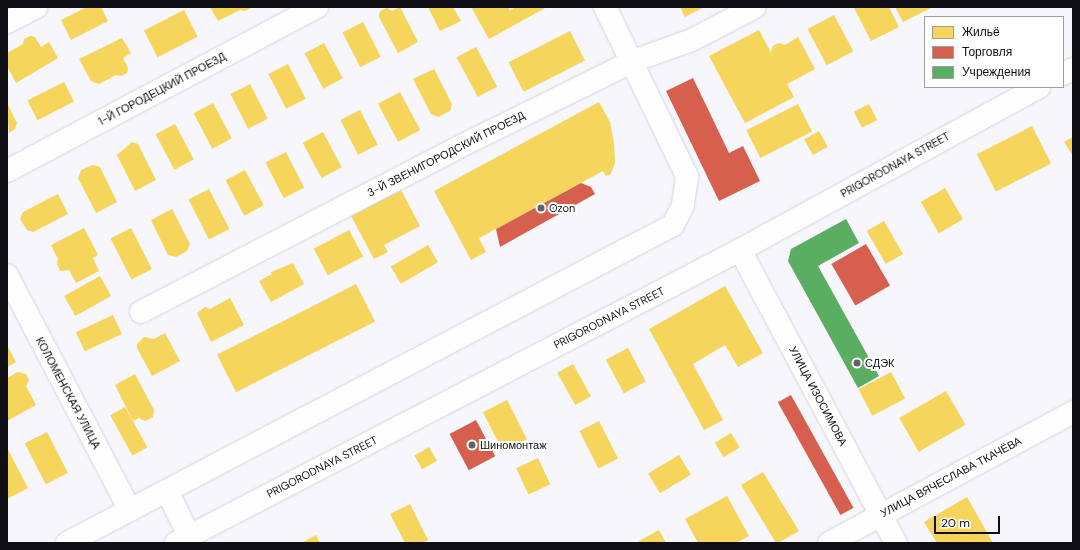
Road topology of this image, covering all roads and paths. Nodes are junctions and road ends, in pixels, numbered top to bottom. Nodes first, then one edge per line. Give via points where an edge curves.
1 (36, 7) edge
2 (317, 7) edge
3 (605, 7) edge
4 (755, 7) edge
5 (7, 22) edge
6 (633, 61) junction
7 (1073, 69) edge
8 (1064, 74) edge
9 (1037, 88) edge
10 (7, 172) edge
11 (740, 250) junction
12 (7, 275) edge
13 (141, 312) dead end
14 (1073, 412) edge
15 (167, 491) junction
16 (130, 510) junction
17 (881, 514) junction
18 (183, 540) edge
19 (67, 543) edge
20 (829, 543) edge
21 (896, 543) edge

1 - 5 street
2 - 10 street, 1-Й ГОРОДЕЦКИЙ ПРОЕЗД
3 - 6 street
4 - 6 street, 3-Й ЗВЕНИГОРОДСКИЙ ПРОЕЗД via 692,40
6 - 13 street, 3-Й ЗВЕНИГОРОДСКИЙ ПРОЕЗД via 455,149
6 - 15 street via 687,176 683,205 673,226
7 - 8 street
9 - 11 street, PRIGORODNAYA STREET
11 - 17 street, УЛИЦА ИЗОСИМОВА
11 - 18 street, PRIGORODNAYA STREET
12 - 16 street, КОЛОМЕНСКАЯ УЛИЦА
14 - 17 street, УЛИЦА ВЯЧЕСЛАВА ТКАЧЁВА
15 - 16 street
15 - 18 street
16 - 19 street
17 - 20 street, УЛИЦА ВЯЧЕСЛАВА ТКАЧЁВА
17 - 21 street, УЛИЦА ИЗОСИМОВА

